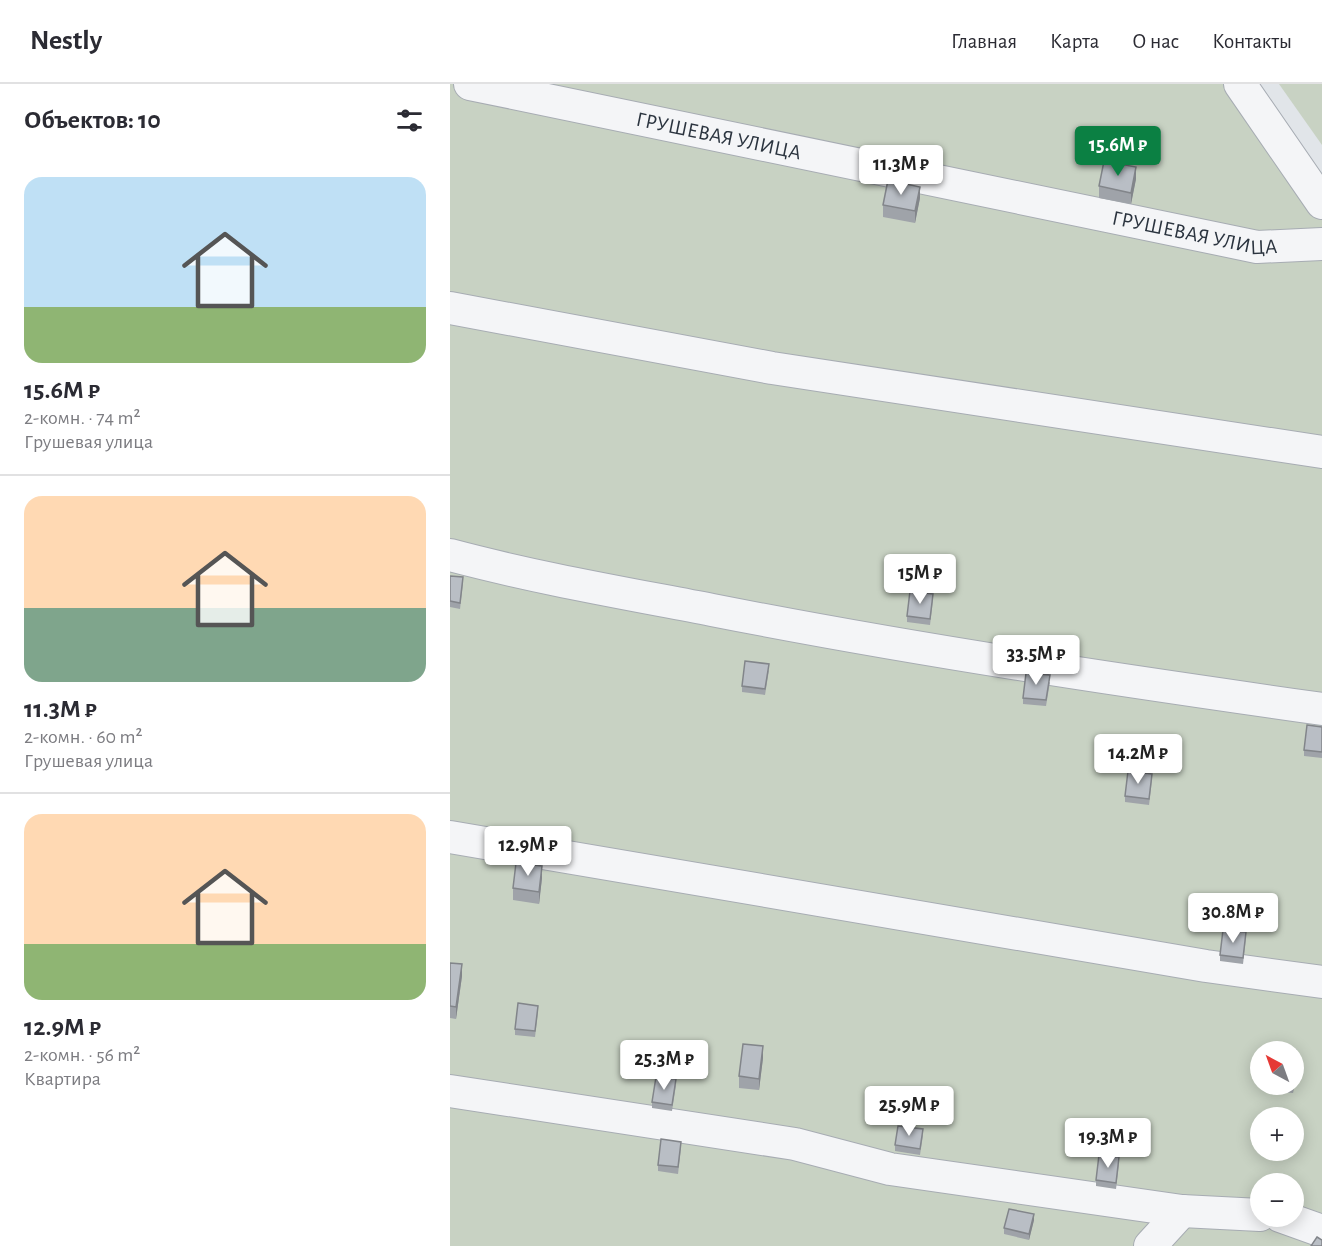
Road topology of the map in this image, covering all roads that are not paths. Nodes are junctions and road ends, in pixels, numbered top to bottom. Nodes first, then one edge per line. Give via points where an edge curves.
1 (470, 84) edge
2 (1240, 84) edge
3 (1264, 84) edge
4 (1322, 165) edge
5 (1322, 203) edge
6 (1322, 244) edge
7 (450, 308) edge
8 (1322, 452) edge
9 (450, 555) edge
10 (1322, 709) edge
11 (450, 837) edge
12 (1322, 982) edge
13 (450, 1091) edge
14 (1182, 1211) junction
15 (1250, 1214) edge
16 (1304, 1225) edge
17 (1322, 1231) edge
18 (1150, 1246) edge

1 - 6 street, ГРУШЕВАЯ УЛИЦА via 1257,247
2 - 5 street
3 - 4 street
7 - 8 street via 772,368
9 - 10 street via 511,572 862,639
11 - 12 street via 1102,949
13 - 14 street via 795,1144 890,1169
14 - 15 street
14 - 18 street
16 - 17 street

